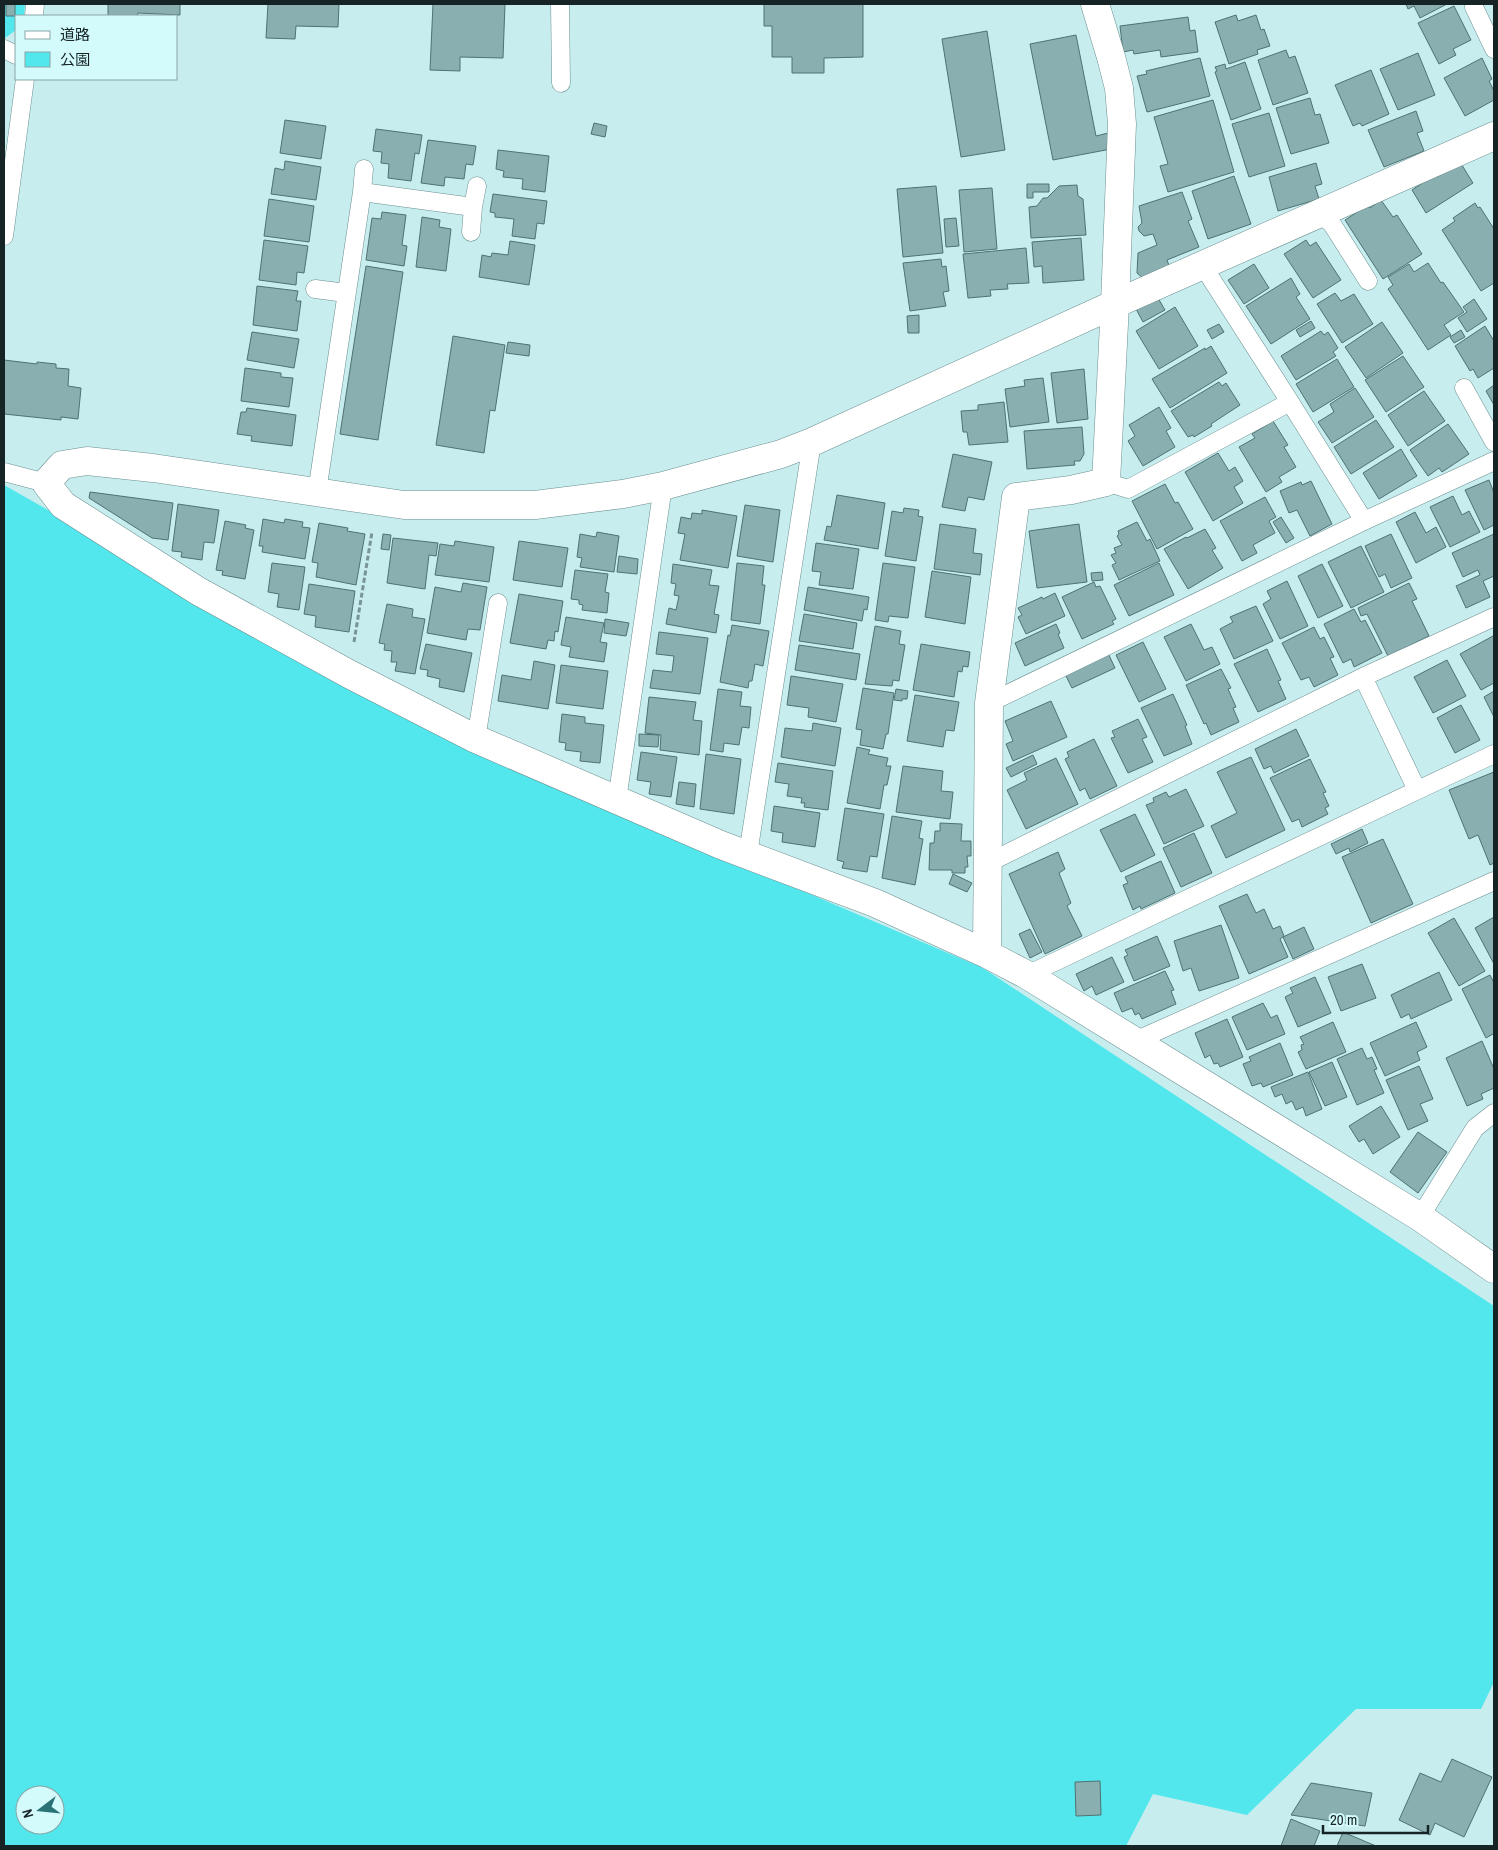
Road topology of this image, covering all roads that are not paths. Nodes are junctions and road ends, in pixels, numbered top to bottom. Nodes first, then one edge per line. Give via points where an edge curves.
1 (560, 4) edge
2 (1101, 6) edge
3 (1474, 6) dead end
4 (1494, 49) edge
5 (25, 80) edge
6 (561, 83) dead end
7 (1494, 136) edge
8 (364, 169) dead end
9 (477, 186) dead end
10 (362, 192) junction
11 (473, 207) junction
12 (1321, 214) junction
13 (471, 232) dead end
14 (4, 236) edge
15 (1203, 266) junction
16 (1368, 281) dead end
17 (315, 289) dead end
18 (346, 293) junction
19 (1115, 304) junction
20 (1464, 388) dead end
21 (1290, 402) junction
22 (812, 442) junction
23 (1494, 442) edge
24 (1494, 461) edge
25 (4, 472) edge
26 (1106, 482) junction
27 (46, 483) junction
28 (663, 486) junction
29 (317, 492) junction
30 (1364, 521) junction
31 (498, 603) dead end
32 (1494, 617) edge
33 (1362, 677) junction
34 (989, 703) junction
35 (476, 739) junction
36 (1494, 754) edge
37 (1417, 790) junction
38 (617, 800) junction
39 (748, 854) junction
40 (988, 863) junction
41 (1494, 881) edge
42 (988, 954) junction
43 (1027, 975) junction
44 (1135, 1041) junction
45 (1494, 1113) edge
46 (1420, 1217) junction
47 (1494, 1269) edge

1 - 6 lane
2 - 19 street via 1119,88 1122,124
3 - 4 lane
5 - 14 lane
7 - 12 street
8 - 10 lane
9 - 11 lane
10 - 11 lane
10 - 18 lane
11 - 13 lane
12 - 15 street
12 - 16 lane via 1332,224
15 - 19 street
15 - 21 lane
17 - 18 lane
18 - 29 lane
19 - 22 street
19 - 26 street
20 - 23 lane
21 - 26 lane via 1128,489
21 - 30 lane
22 - 28 street
22 - 39 lane
24 - 30 lane
25 - 27 lane
26 - 34 street via 1016,497
27 - 29 street via 62,465 87,461
27 - 35 street via 63,505 198,591
28 - 29 street via 535,506 404,505
28 - 38 lane
30 - 34 lane
31 - 35 lane
32 - 33 lane
33 - 37 lane
33 - 40 lane
34 - 40 street
35 - 38 street
36 - 37 lane
37 - 43 lane
38 - 39 street
39 - 42 street via 875,903
40 - 42 street
41 - 44 lane
42 - 43 street
43 - 44 street
44 - 46 street
45 - 46 lane via 1475,1128
46 - 47 street

